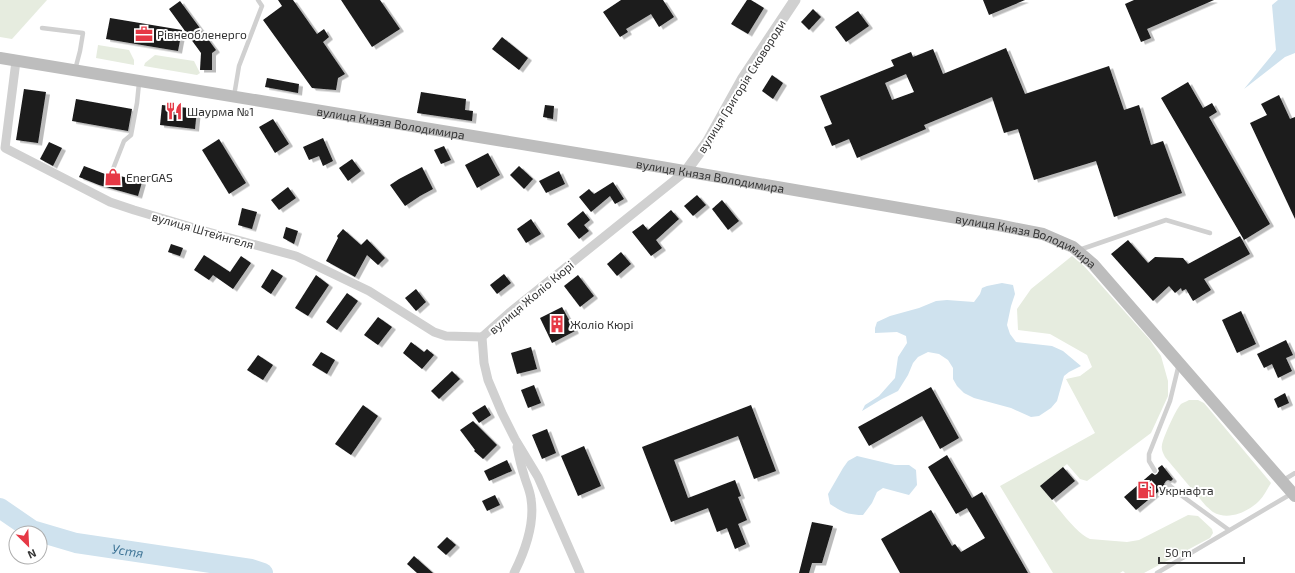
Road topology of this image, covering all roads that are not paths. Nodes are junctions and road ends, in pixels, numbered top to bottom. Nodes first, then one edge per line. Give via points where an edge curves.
1 (258, 0) edge
2 (795, 0) edge
3 (42, 28) dead end
4 (0, 58) edge
5 (16, 61) junction
6 (75, 70) junction
7 (139, 81) junction
8 (234, 96) junction
9 (113, 168) dead end
10 (686, 171) junction
11 (1210, 234) dead end
12 (1077, 251) junction
13 (482, 337) junction
14 (1179, 363) junction
15 (515, 439) junction
16 (1154, 471) dead end
17 (1295, 473) edge
18 (1282, 481) junction
19 (1168, 484) dead end
20 (1294, 495) edge
21 (1229, 530) junction
22 (514, 573) edge
23 (580, 573) edge
24 (1157, 573) edge

1 - 8 lane via 262,6 239,66
2 - 10 street, вулиця Григорія Сковороди via 743,78 708,142
3 - 6 lane via 83,33
4 - 5 main road, вулиця Князя Володимира
5 - 6 main road, вулиця Князя Володимира
5 - 13 street, вулиця Штейнгеля via 5,148 110,202 296,256 369,291 434,332 446,336
6 - 7 main road, вулиця Князя Володимира
7 - 8 main road, вулиця Князя Володимира
7 - 9 lane via 131,135 124,141
8 - 10 main road, вулиця Князя Володимира
10 - 12 main road, вулиця Князя Володимира via 1043,234
10 - 13 street, вулиця Жоліо Кюрі
11 - 12 lane via 1166,220
12 - 14 main road, вулиця Князя Володимира via 1093,264
13 - 15 street, вулиця Жоліо Кюрі via 488,380
14 - 16 lane via 1170,401 1149,454
14 - 18 main road, вулиця Князя Володимира
15 - 22 street via 531,498 532,515 530,530
15 - 23 street, вулиця Жоліо Кюрі via 538,477
17 - 18 lane
18 - 20 main road, вулиця Князя Володимира
19 - 21 lane
20 - 21 lane
21 - 24 lane

